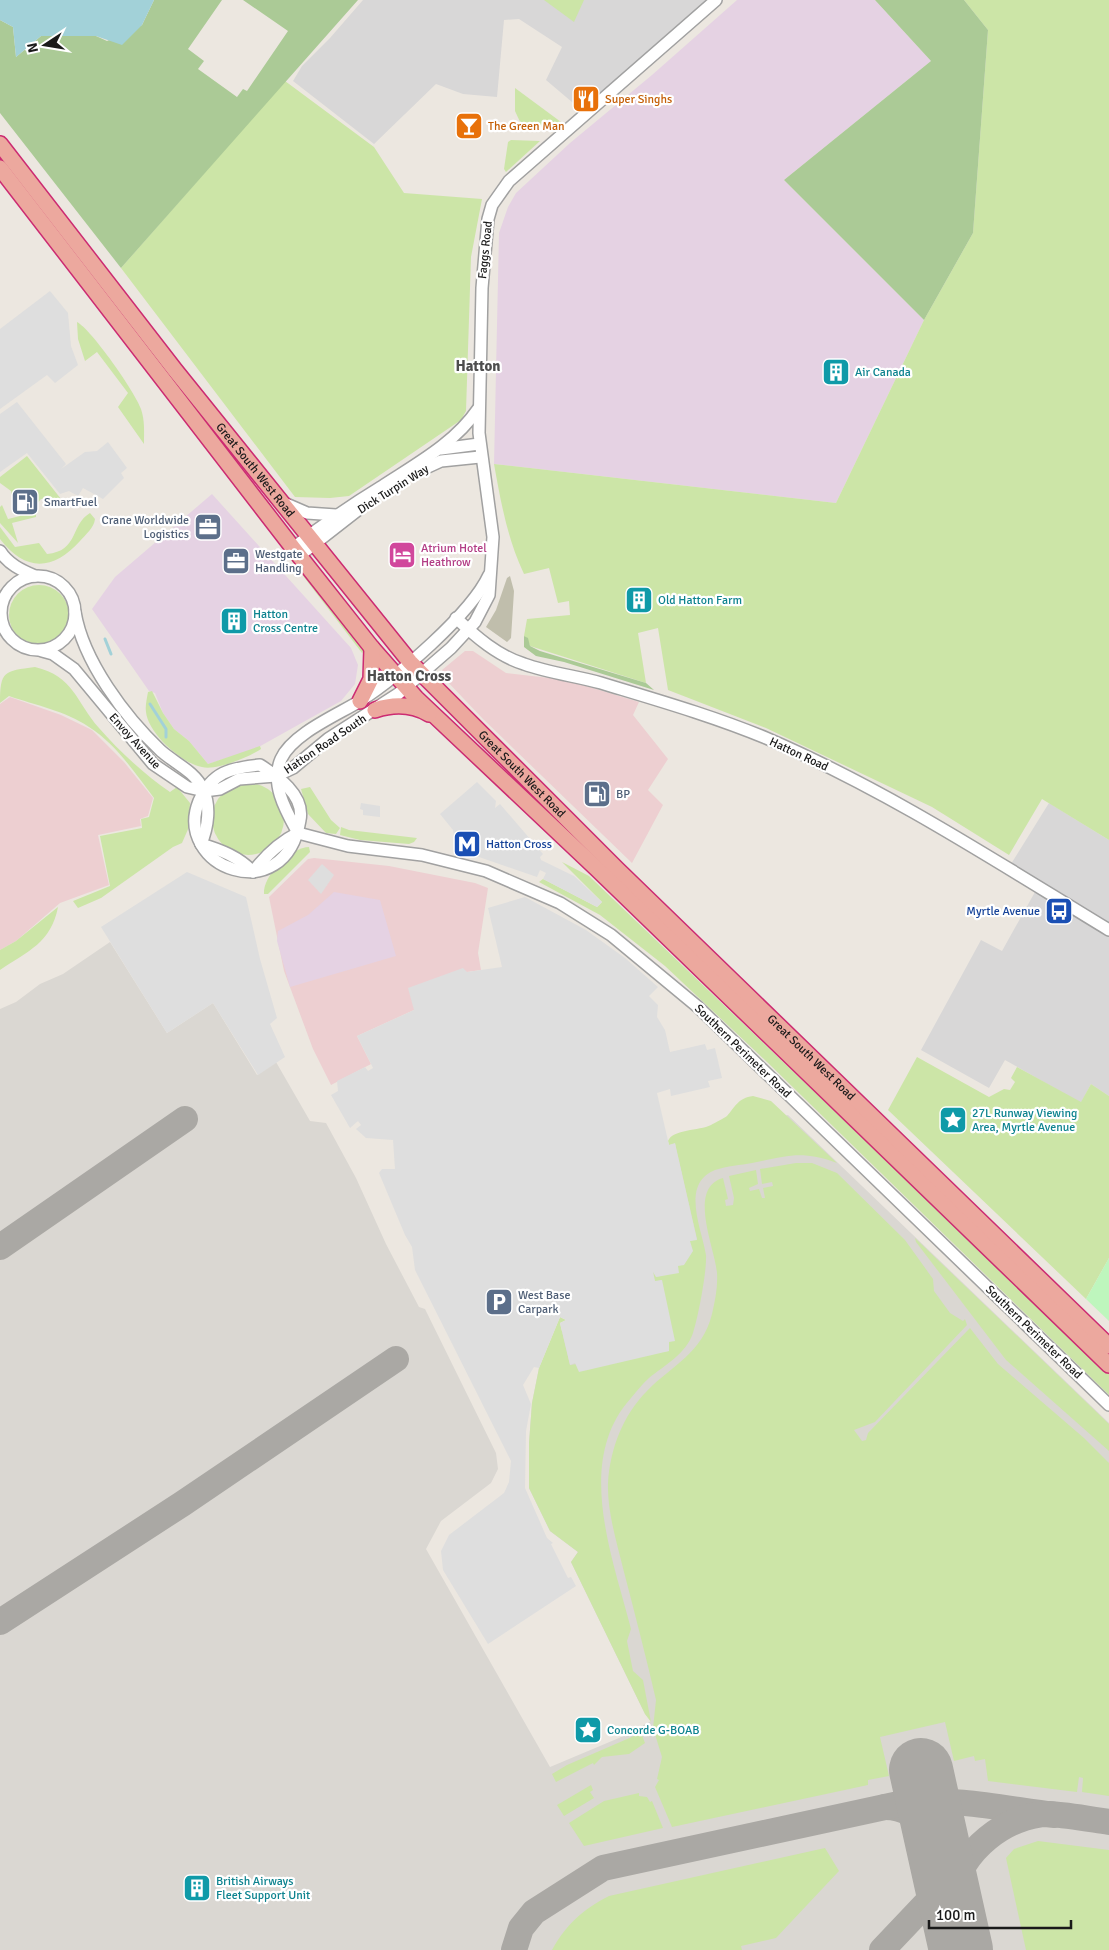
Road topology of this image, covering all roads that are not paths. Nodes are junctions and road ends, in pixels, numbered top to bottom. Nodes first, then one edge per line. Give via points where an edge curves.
1 (716, 0) edge
2 (0, 144) edge
3 (0, 168) edge
4 (478, 409) junction
5 (479, 444) junction
6 (440, 449) junction
7 (480, 457) junction
8 (282, 502) junction
9 (336, 516) junction
10 (314, 536) junction
11 (0, 551) edge
12 (296, 552) junction
13 (492, 569) junction
14 (35, 576) junction
15 (0, 605) edge
16 (75, 612) junction
17 (0, 613) edge
18 (456, 618) junction
19 (468, 630) junction
20 (372, 648) junction
21 (42, 650) junction
22 (414, 658) junction
23 (422, 674) junction
24 (391, 678) junction
25 (402, 691) junction
26 (360, 701) junction
27 (375, 710) junction
28 (434, 717) junction
29 (276, 776) junction
30 (204, 791) junction
31 (298, 833) junction
32 (1109, 930) edge
33 (1109, 1346) edge
34 (1109, 1365) edge
35 (1109, 1405) edge

1 - 4 street, Faggs Road via 510,181 492,205 485,234
2 - 8 highway, Great South West Road
3 - 12 highway, Great South West Road
4 - 5 street, Faggs Road
4 - 6 street, Dick Turpin Way
5 - 6 street
5 - 7 street, Faggs Road
6 - 9 street, Dick Turpin Way
7 - 10 street, Dick Turpin Way via 455,458 429,465
7 - 13 street, Faggs Road via 494,537
8 - 9 street via 308,513
8 - 10 highway, Great South West Road
9 - 10 street, Dick Turpin Way
10 - 12 street
10 - 22 highway, Great South West Road
11 - 14 street via 20,570
12 - 20 highway, Great South West Road
13 - 18 street, Faggs Road
13 - 19 street, Faggs Road via 489,595 483,610
14 - 16 street via 51,578 66,588
14 - 17 street via 11,588 5,595
15 - 17 street
16 - 21 street via 67,636 56,646
16 - 30 street, Envoy Avenue via 86,650 117,699 154,744 194,774
17 - 21 street via 4,630 10,638 25,648
18 - 19 street, Hatton Road
18 - 22 street, Faggs Road
19 - 23 street, Faggs Road
19 - 32 street, Hatton Road via 494,649 524,664 567,673 733,724 800,754 914,812
20 - 24 highway, Great South West Road
20 - 26 highway via 371,678
21 - 30 street, Envoy Avenue via 54,654 74,669 153,764 187,787
22 - 23 highway, Great South West Road
22 - 24 street, Hatton Road South
23 - 25 street, Hatton Road South
23 - 33 highway, Great South West Road via 617,869
24 - 25 highway, Great South West Road
24 - 26 street, Hatton Road South
25 - 27 street, Hatton Road South
25 - 28 highway, Great South West Road
26 - 29 street, Hatton Road South via 292,744 283,756
27 - 28 highway via 408,706
27 - 29 street, Hatton Road South via 328,739 293,768
28 - 34 highway, Great South West Road via 597,869
29 - 30 street via 260,765 246,767 215,776
29 - 31 street via 278,792
30 - 31 street via 209,807 207,829 201,844 221,864 253,872 265,856
31 - 35 street, Southern Perimeter Road via 348,846 422,855 486,871 560,903 611,935 698,1007

